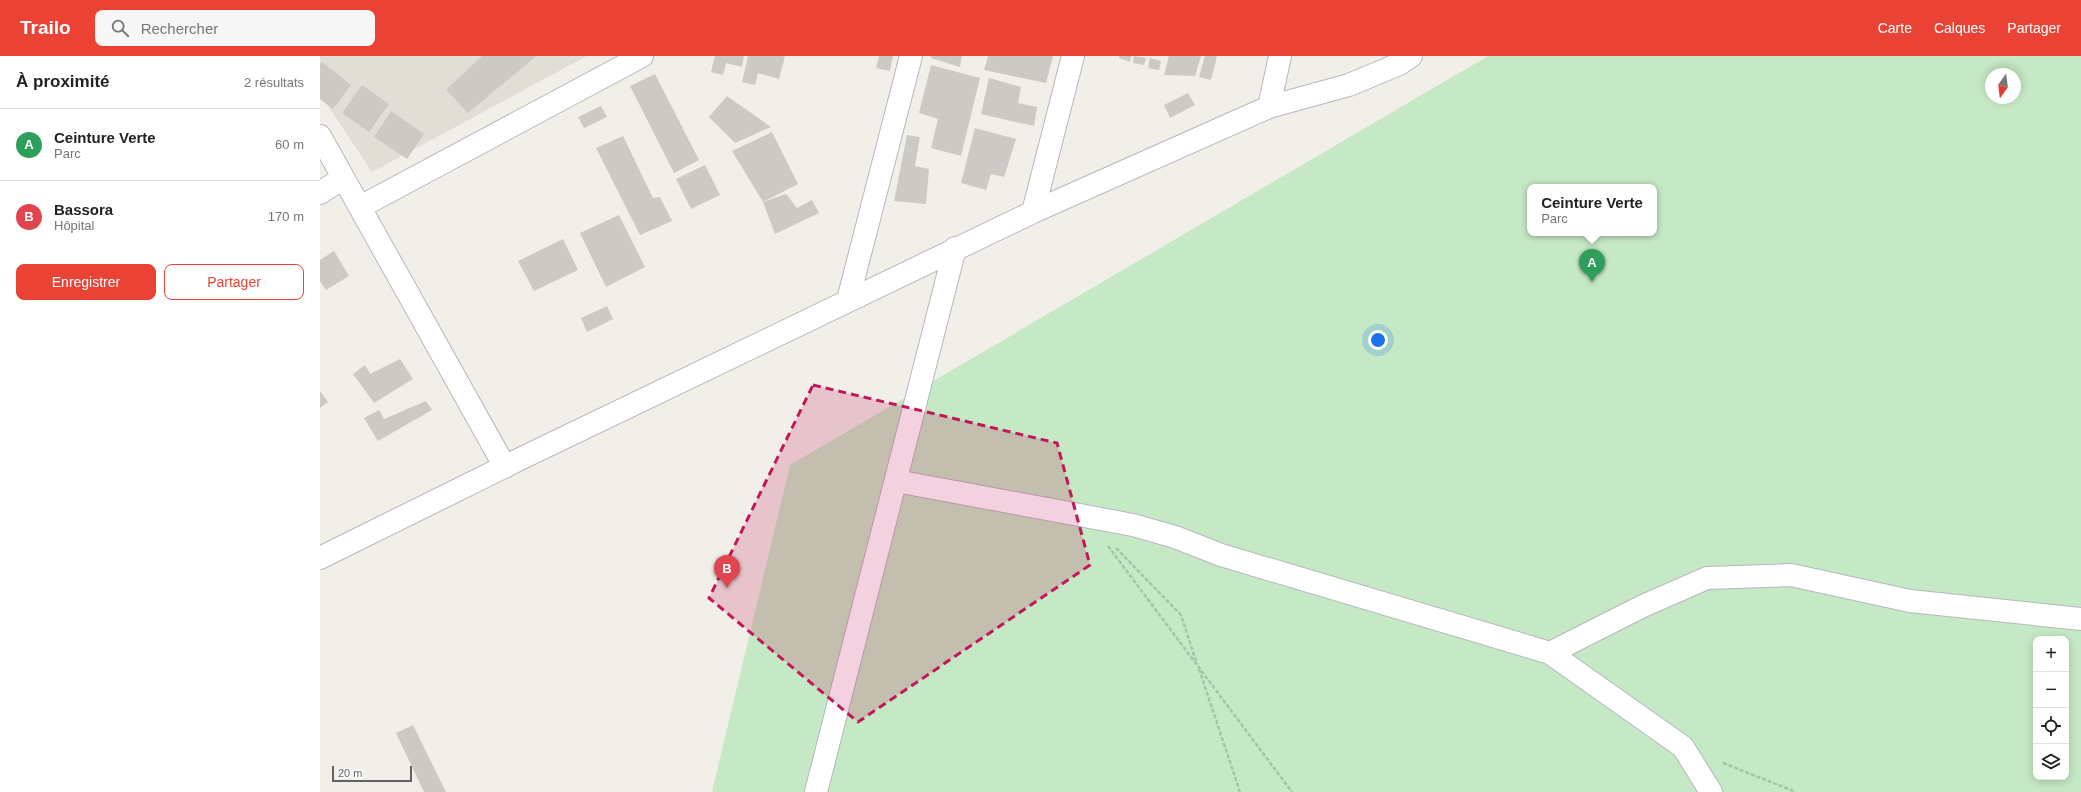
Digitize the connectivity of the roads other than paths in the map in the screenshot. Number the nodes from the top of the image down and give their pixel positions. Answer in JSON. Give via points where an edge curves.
{"nodes":[{"id":1,"x":642,"y":56,"type":"edge"},
{"id":2,"x":911,"y":56,"type":"edge"},
{"id":3,"x":1073,"y":56,"type":"edge"},
{"id":4,"x":1280,"y":56,"type":"edge"},
{"id":5,"x":1411,"y":56,"type":"edge"},
{"id":6,"x":1268,"y":108,"type":"junction"},
{"id":7,"x":320,"y":136,"type":"edge"},
{"id":8,"x":343,"y":178,"type":"junction"},
{"id":9,"x":320,"y":193,"type":"edge"},
{"id":10,"x":360,"y":207,"type":"junction"},
{"id":11,"x":1033,"y":212,"type":"junction"},
{"id":12,"x":955,"y":248,"type":"junction"},
{"id":13,"x":848,"y":300,"type":"junction"},
{"id":14,"x":505,"y":467,"type":"junction"},
{"id":15,"x":896,"y":481,"type":"junction"},
{"id":16,"x":320,"y":558,"type":"edge"},
{"id":17,"x":2081,"y":619,"type":"edge"},
{"id":18,"x":1550,"y":654,"type":"junction"},
{"id":19,"x":816,"y":792,"type":"edge"},
{"id":20,"x":1711,"y":792,"type":"edge"}],
"edges":[{"from":1,"to":10,"type":"street"},
{"from":2,"to":13,"type":"street"},
{"from":3,"to":11,"type":"street"},
{"from":4,"to":6,"type":"street"},
{"from":5,"to":6,"type":"street","via":[[1399,64],[1349,85]]},
{"from":6,"to":11,"type":"street"},
{"from":7,"to":8,"type":"street"},
{"from":8,"to":9,"type":"street"},
{"from":8,"to":10,"type":"street"},
{"from":10,"to":14,"type":"street"},
{"from":11,"to":12,"type":"street"},
{"from":12,"to":13,"type":"street"},
{"from":12,"to":15,"type":"street"},
{"from":13,"to":14,"type":"street"},
{"from":14,"to":16,"type":"street"},
{"from":15,"to":18,"type":"street","via":[[1133,525],[1175,537],[1220,555]]},
{"from":15,"to":19,"type":"street"},
{"from":17,"to":18,"type":"street","via":[[1910,600],[1791,575],[1707,578],[1643,606]]},
{"from":18,"to":20,"type":"street","via":[[1683,747]]}]}
